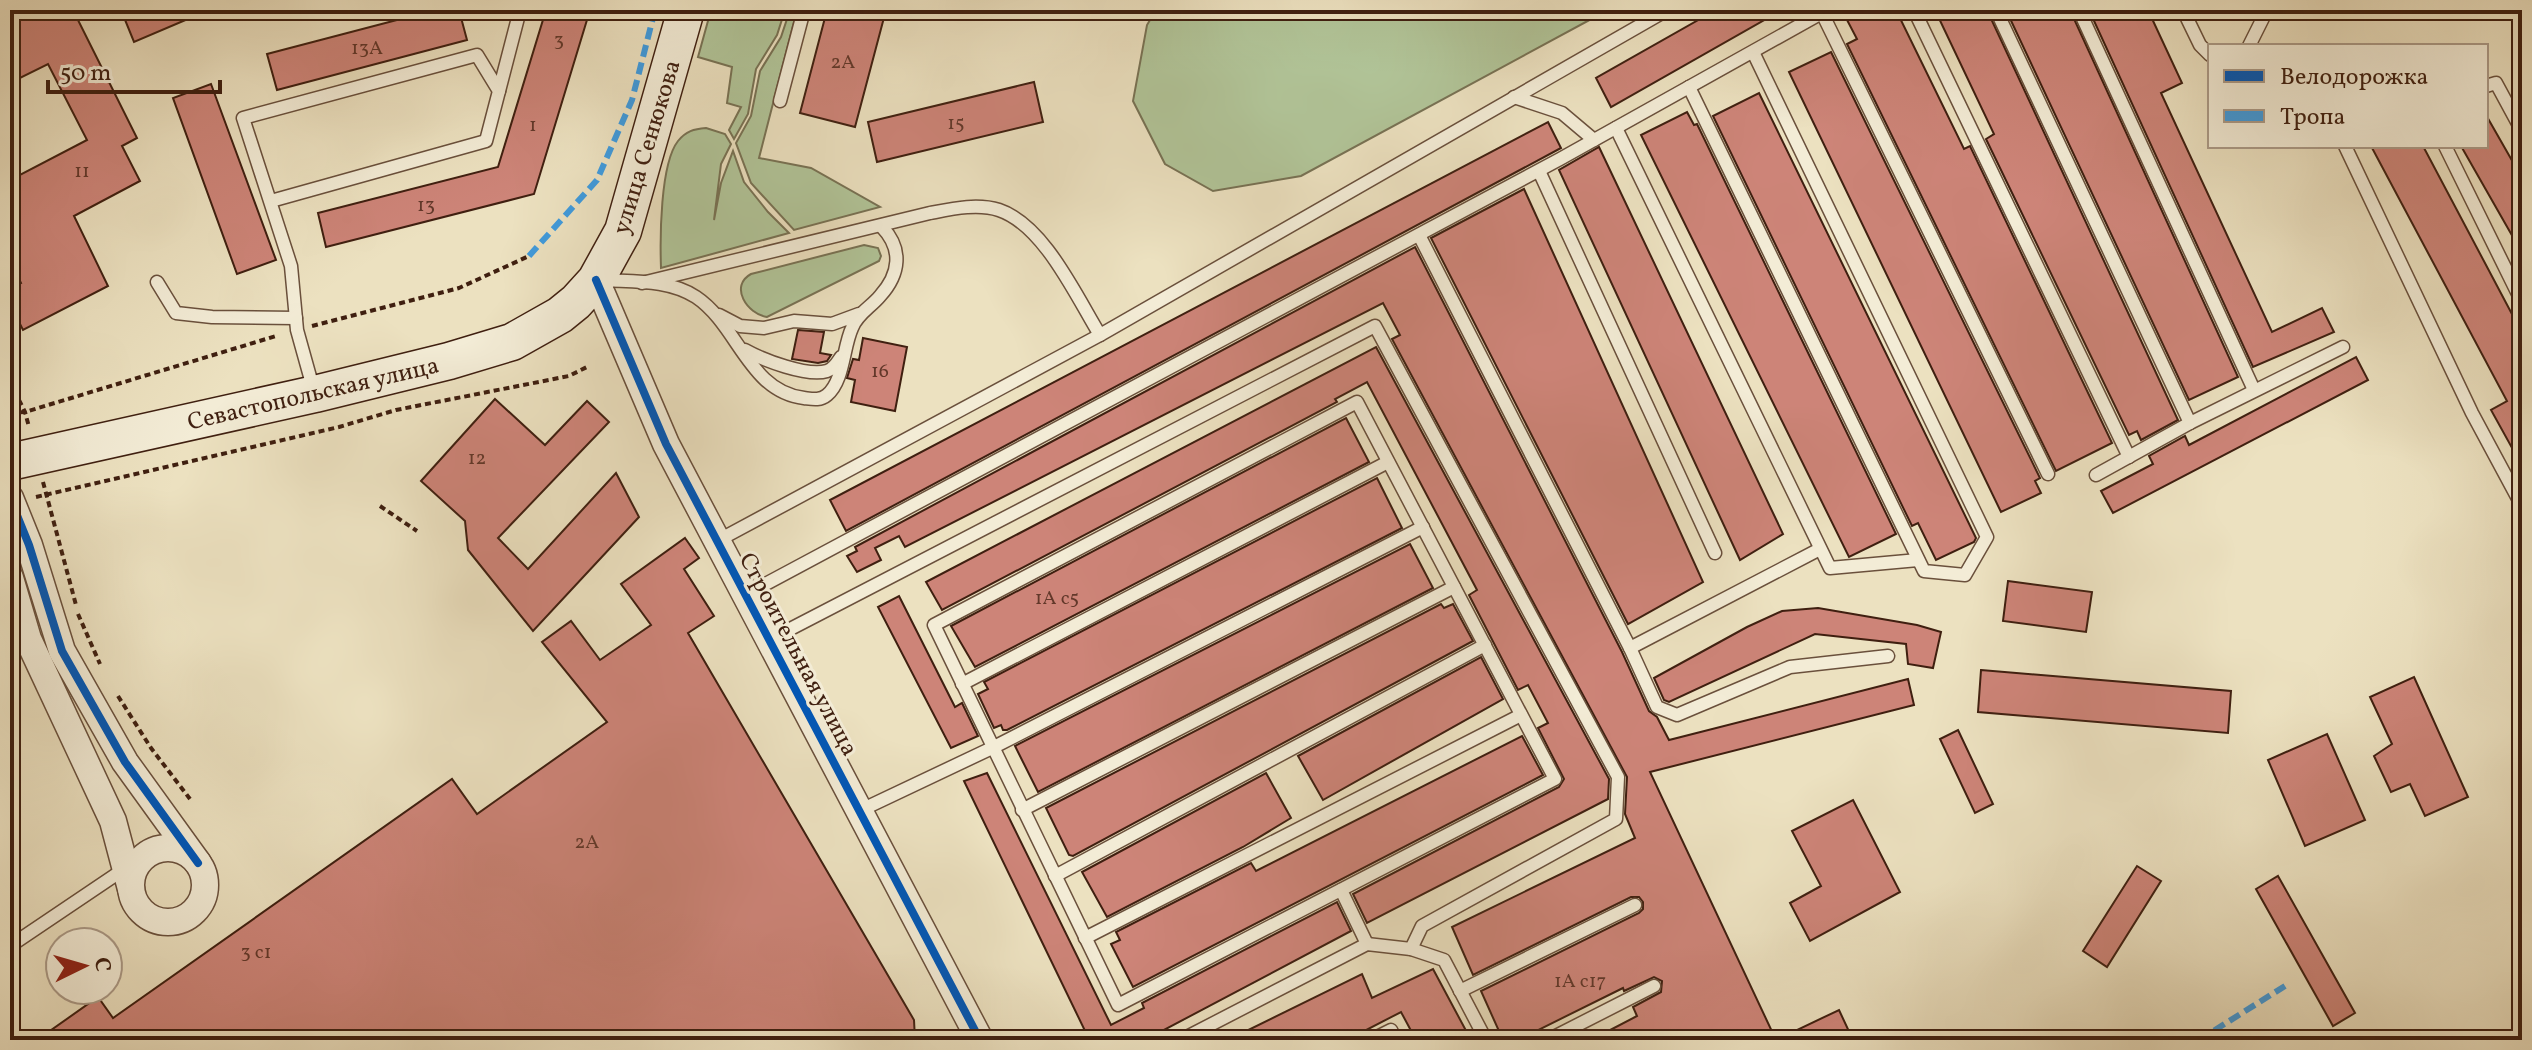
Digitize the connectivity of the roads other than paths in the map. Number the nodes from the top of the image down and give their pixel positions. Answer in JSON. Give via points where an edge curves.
{"nodes":[{"id":1,"x":520,"y":10,"type":"edge"},
{"id":2,"x":686,"y":10,"type":"edge"},
{"id":3,"x":804,"y":10,"type":"edge"},
{"id":4,"x":1667,"y":10,"type":"edge"},
{"id":5,"x":1914,"y":10,"type":"edge"},
{"id":6,"x":1996,"y":10,"type":"edge"},
{"id":7,"x":2079,"y":10,"type":"edge"},
{"id":8,"x":2183,"y":10,"type":"edge"},
{"id":9,"x":2267,"y":10,"type":"edge"},
{"id":10,"x":1825,"y":12,"type":"edge"},
{"id":11,"x":2250,"y":44,"type":"edge"},
{"id":12,"x":1753,"y":52,"type":"junction"},
{"id":13,"x":2208,"y":53,"type":"edge"},
{"id":14,"x":2488,"y":85,"type":"edge"},
{"id":15,"x":1689,"y":87,"type":"junction"},
{"id":16,"x":499,"y":91,"type":"junction"},
{"id":17,"x":1514,"y":97,"type":"junction"},
{"id":18,"x":780,"y":101,"type":"dead end"},
{"id":19,"x":1616,"y":128,"type":"junction"},
{"id":20,"x":2522,"y":131,"type":"edge"},
{"id":21,"x":1594,"y":140,"type":"junction"},
{"id":22,"x":2346,"y":148,"type":"edge"},
{"id":23,"x":2446,"y":148,"type":"edge"},
{"id":24,"x":1539,"y":171,"type":"junction"},
{"id":25,"x":271,"y":201,"type":"junction"},
{"id":26,"x":882,"y":227,"type":"junction"},
{"id":27,"x":1419,"y":235,"type":"junction"},
{"id":28,"x":596,"y":280,"type":"junction"},
{"id":29,"x":157,"y":282,"type":"dead end"},
{"id":30,"x":642,"y":283,"type":"junction"},
{"id":31,"x":2522,"y":302,"type":"edge"},
{"id":32,"x":713,"y":311,"type":"junction"},
{"id":33,"x":863,"y":313,"type":"junction"},
{"id":34,"x":297,"y":324,"type":"junction"},
{"id":35,"x":1100,"y":335,"type":"junction"},
{"id":36,"x":739,"y":346,"type":"junction"},
{"id":37,"x":846,"y":347,"type":"junction"},
{"id":38,"x":2343,"y":347,"type":"dead end"},
{"id":39,"x":2254,"y":390,"type":"junction"},
{"id":40,"x":315,"y":394,"type":"junction"},
{"id":41,"x":2190,"y":423,"type":"junction"},
{"id":42,"x":2129,"y":457,"type":"junction"},
{"id":43,"x":10,"y":462,"type":"edge"},
{"id":44,"x":1388,"y":462,"type":"junction"},
{"id":45,"x":2048,"y":474,"type":"dead end"},
{"id":46,"x":2096,"y":475,"type":"dead end"},
{"id":47,"x":17,"y":498,"type":"edge"},
{"id":48,"x":2522,"y":506,"type":"edge"},
{"id":49,"x":1423,"y":527,"type":"junction"},
{"id":50,"x":717,"y":541,"type":"junction"},
{"id":51,"x":1820,"y":549,"type":"junction"},
{"id":52,"x":1715,"y":553,"type":"dead end"},
{"id":53,"x":1918,"y":560,"type":"junction"},
{"id":54,"x":10,"y":578,"type":"edge"},
{"id":55,"x":1454,"y":587,"type":"junction"},
{"id":56,"x":745,"y":595,"type":"junction"},
{"id":57,"x":769,"y":640,"type":"junction"},
{"id":58,"x":1485,"y":645,"type":"junction"},
{"id":59,"x":1630,"y":648,"type":"junction"},
{"id":60,"x":1888,"y":656,"type":"dead end"},
{"id":61,"x":962,"y":684,"type":"junction"},
{"id":62,"x":1521,"y":715,"type":"junction"},
{"id":63,"x":992,"y":748,"type":"junction"},
{"id":64,"x":1022,"y":810,"type":"junction"},
{"id":65,"x":859,"y":811,"type":"junction"},
{"id":66,"x":198,"y":863,"type":"junction"},
{"id":67,"x":134,"y":870,"type":"junction"},
{"id":68,"x":1055,"y":876,"type":"junction"},
{"id":69,"x":1341,"y":890,"type":"junction"},
{"id":70,"x":1635,"y":905,"type":"dead end"},
{"id":71,"x":1085,"y":938,"type":"junction"},
{"id":72,"x":1367,"y":944,"type":"junction"},
{"id":73,"x":10,"y":946,"type":"edge"},
{"id":74,"x":1411,"y":949,"type":"junction"},
{"id":75,"x":1654,"y":986,"type":"dead end"},
{"id":76,"x":1460,"y":991,"type":"junction"},
{"id":77,"x":980,"y":1040,"type":"edge"},
{"id":78,"x":1181,"y":1040,"type":"edge"},
{"id":79,"x":1371,"y":1040,"type":"edge"},
{"id":80,"x":1396,"y":1040,"type":"edge"},
{"id":81,"x":1486,"y":1040,"type":"edge"},
{"id":82,"x":1548,"y":1040,"type":"edge"}],
"edges":[{"from":1,"to":16,"type":"lane"},
{"from":2,"to":28,"type":"main road","name":"улица Сенюкова","via":[[630,214]]},
{"from":3,"to":18,"type":"lane"},
{"from":4,"to":17,"type":"lane"},
{"from":5,"to":42,"type":"lane"},
{"from":6,"to":41,"type":"lane"},
{"from":7,"to":39,"type":"lane"},
{"from":8,"to":13,"type":"lane"},
{"from":9,"to":11,"type":"lane"},
{"from":10,"to":12,"type":"lane"},
{"from":10,"to":45,"type":"lane"},
{"from":12,"to":15,"type":"lane"},
{"from":12,"to":53,"type":"lane","via":[[1987,537],[1965,575],[1924,571]]},
{"from":14,"to":20,"type":"lane","via":[[2496,83]]},
{"from":15,"to":19,"type":"lane"},
{"from":15,"to":53,"type":"lane"},
{"from":16,"to":25,"type":"lane","via":[[486,141]]},
{"from":16,"to":25,"type":"lane","via":[[477,55],[243,118]]},
{"from":17,"to":21,"type":"lane","via":[[1562,113]]},
{"from":17,"to":35,"type":"lane"},
{"from":19,"to":21,"type":"lane"},
{"from":19,"to":51,"type":"lane"},
{"from":21,"to":24,"type":"lane"},
{"from":22,"to":48,"type":"lane"},
{"from":23,"to":31,"type":"lane"},
{"from":24,"to":27,"type":"lane"},
{"from":24,"to":52,"type":"lane"},
{"from":25,"to":34,"type":"lane","via":[[291,266]]},
{"from":26,"to":30,"type":"lane"},
{"from":26,"to":33,"type":"lane","via":[[897,254],[896,273]]},
{"from":26,"to":35,"type":"lane","via":[[930,213],[979,207],[1016,218],[1032,230]]},
{"from":27,"to":56,"type":"lane"},
{"from":27,"to":59,"type":"lane"},
{"from":28,"to":30,"type":"lane"},
{"from":28,"to":40,"type":"main road","name":"Севастопольская улица","via":[[560,315],[512,342]]},
{"from":28,"to":50,"type":"street","name":"Строительная улица","via":[[666,444]]},
{"from":29,"to":34,"type":"lane","via":[[176,313]]},
{"from":30,"to":32,"type":"lane","via":[[676,287]]},
{"from":32,"to":33,"type":"lane","via":[[753,328],[794,321],[832,324]]},
{"from":32,"to":36,"type":"lane"},
{"from":33,"to":37,"type":"lane"},
{"from":34,"to":40,"type":"lane"},
{"from":35,"to":50,"type":"lane"},
{"from":36,"to":37,"type":"lane","via":[[771,362],[821,371],[836,366]]},
{"from":36,"to":37,"type":"lane","via":[[780,392],[818,400],[835,386]]},
{"from":38,"to":39,"type":"lane"},
{"from":39,"to":41,"type":"lane"},
{"from":40,"to":43,"type":"main road","name":"Севастопольская улица"},
{"from":41,"to":42,"type":"lane"},
{"from":42,"to":46,"type":"lane"},
{"from":44,"to":49,"type":"lane"},
{"from":44,"to":61,"type":"lane"},
{"from":44,"to":61,"type":"lane","via":[[1357,402],[934,625]]},
{"from":47,"to":66,"type":"street","via":[[62,651],[125,762]]},
{"from":49,"to":55,"type":"lane"},
{"from":49,"to":63,"type":"lane"},
{"from":50,"to":56,"type":"street","name":"Строительная улица"},
{"from":51,"to":53,"type":"lane","via":[[1830,568]]},
{"from":51,"to":59,"type":"lane"},
{"from":54,"to":67,"type":"street","via":[[28,639]]},
{"from":55,"to":58,"type":"lane"},
{"from":55,"to":64,"type":"lane"},
{"from":56,"to":57,"type":"street","name":"Строительная улица"},
{"from":57,"to":65,"type":"street","name":"Строительная улица"},
{"from":57,"to":74,"type":"lane","via":[[1375,326],[1618,777],[1616,819],[1422,926]]},
{"from":58,"to":62,"type":"lane"},
{"from":58,"to":68,"type":"lane"},
{"from":59,"to":60,"type":"lane","via":[[1657,707],[1677,715],[1790,667]]},
{"from":61,"to":63,"type":"lane"},
{"from":62,"to":69,"type":"lane","via":[[1555,779]]},
{"from":62,"to":71,"type":"lane"},
{"from":63,"to":64,"type":"lane"},
{"from":63,"to":65,"type":"lane"},
{"from":64,"to":68,"type":"lane"},
{"from":65,"to":77,"type":"street","name":"Строительная улица"},
{"from":66,"to":67,"type":"street","via":[[190,854],[167,847],[156,849]]},
{"from":66,"to":67,"type":"street","via":[[206,885],[203,897],[198,908],[177,921],[152,919],[142,911]]},
{"from":67,"to":73,"type":"lane"},
{"from":68,"to":71,"type":"lane"},
{"from":69,"to":71,"type":"lane","via":[[1118,1005]]},
{"from":69,"to":72,"type":"lane"},
{"from":70,"to":76,"type":"lane"},
{"from":72,"to":74,"type":"lane"},
{"from":72,"to":78,"type":"lane"},
{"from":74,"to":76,"type":"lane","via":[[1444,960]]},
{"from":75,"to":82,"type":"lane"},
{"from":76,"to":81,"type":"lane"},
{"from":79,"to":80,"type":"lane","via":[[1391,1030]]}]}
